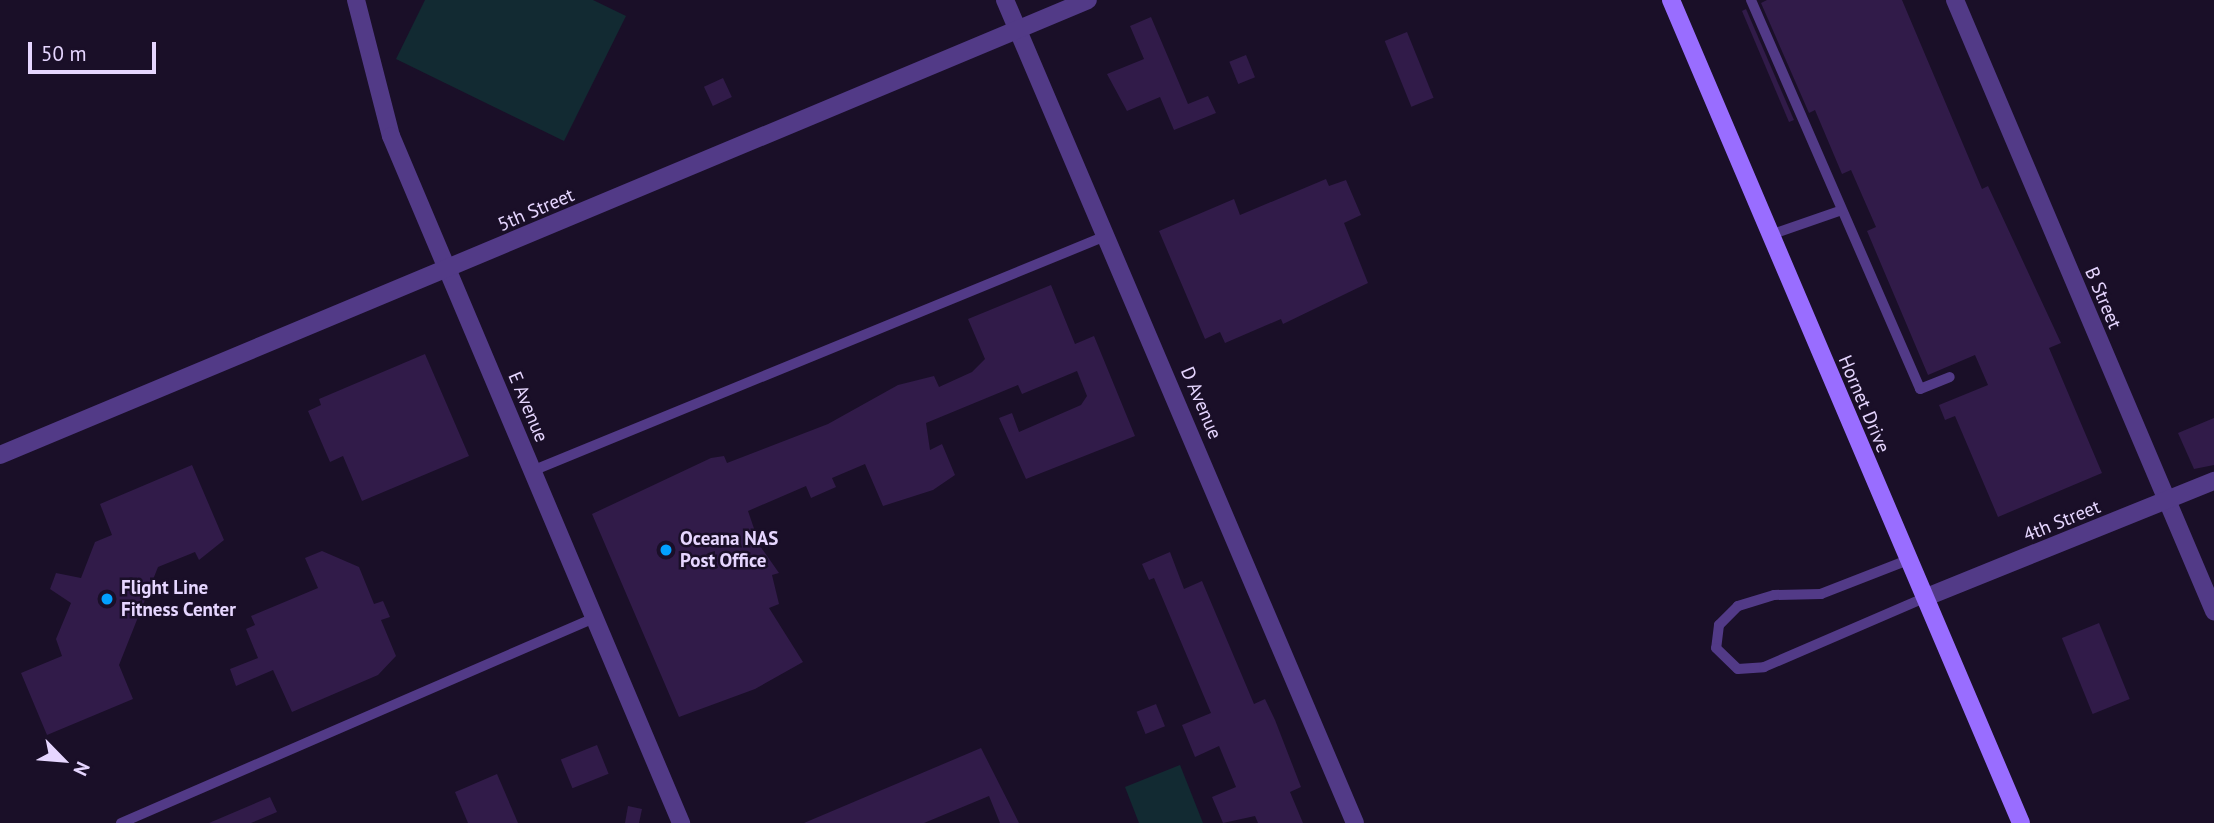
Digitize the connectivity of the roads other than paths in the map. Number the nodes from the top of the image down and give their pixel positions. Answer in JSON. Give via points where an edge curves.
{"nodes":[{"id":1,"x":356,"y":0,"type":"edge"},
{"id":2,"x":1005,"y":0,"type":"edge"},
{"id":3,"x":1088,"y":0,"type":"edge"},
{"id":4,"x":1671,"y":0,"type":"edge"},
{"id":5,"x":1751,"y":0,"type":"edge"},
{"id":6,"x":1955,"y":0,"type":"edge"},
{"id":7,"x":1016,"y":29,"type":"junction"},
{"id":8,"x":1842,"y":210,"type":"junction"},
{"id":9,"x":1108,"y":234,"type":"junction"},
{"id":10,"x":1770,"y":235,"type":"junction"},
{"id":11,"x":447,"y":271,"type":"junction"},
{"id":12,"x":1950,"y":377,"type":"dead end"},
{"id":13,"x":0,"y":455,"type":"edge"},
{"id":14,"x":532,"y":471,"type":"junction"},
{"id":15,"x":2214,"y":481,"type":"edge"},
{"id":16,"x":2167,"y":502,"type":"junction"},
{"id":17,"x":1908,"y":560,"type":"junction"},
{"id":18,"x":1924,"y":598,"type":"junction"},
{"id":19,"x":2214,"y":611,"type":"edge"},
{"id":20,"x":594,"y":618,"type":"junction"},
{"id":21,"x":121,"y":823,"type":"edge"},
{"id":22,"x":681,"y":823,"type":"edge"},
{"id":23,"x":1355,"y":823,"type":"edge"},
{"id":24,"x":2021,"y":823,"type":"edge"}],
"edges":[{"from":1,"to":11,"type":"street","name":"E Avenue","via":[[391,136]]},
{"from":2,"to":7,"type":"street","name":"D Avenue"},
{"from":3,"to":7,"type":"street","name":"5th Street"},
{"from":4,"to":10,"type":"main road","name":"Hornet Drive"},
{"from":5,"to":8,"type":"lane"},
{"from":6,"to":16,"type":"street","name":"B Street"},
{"from":7,"to":9,"type":"street","name":"D Avenue"},
{"from":7,"to":11,"type":"street","name":"5th Street"},
{"from":8,"to":10,"type":"lane"},
{"from":8,"to":12,"type":"lane","via":[[1920,389]]},
{"from":9,"to":14,"type":"lane"},
{"from":9,"to":23,"type":"street","name":"D Avenue"},
{"from":10,"to":17,"type":"main road","name":"Hornet Drive"},
{"from":11,"to":13,"type":"street","name":"5th Street"},
{"from":11,"to":14,"type":"street","name":"E Avenue"},
{"from":14,"to":20,"type":"street","name":"E Avenue"},
{"from":15,"to":16,"type":"street","name":"4th Street"},
{"from":16,"to":18,"type":"street","name":"4th Street"},
{"from":16,"to":19,"type":"street","name":"B Street"},
{"from":17,"to":18,"type":"main road","name":"Hornet Drive"},
{"from":17,"to":18,"type":"lane","via":[[1821,594],[1774,595],[1738,606],[1719,625],[1716,649],[1738,669],[1764,667]]},
{"from":18,"to":24,"type":"main road","name":"Hornet Drive"},
{"from":20,"to":21,"type":"lane"},
{"from":20,"to":22,"type":"street","name":"E Avenue"}]}
